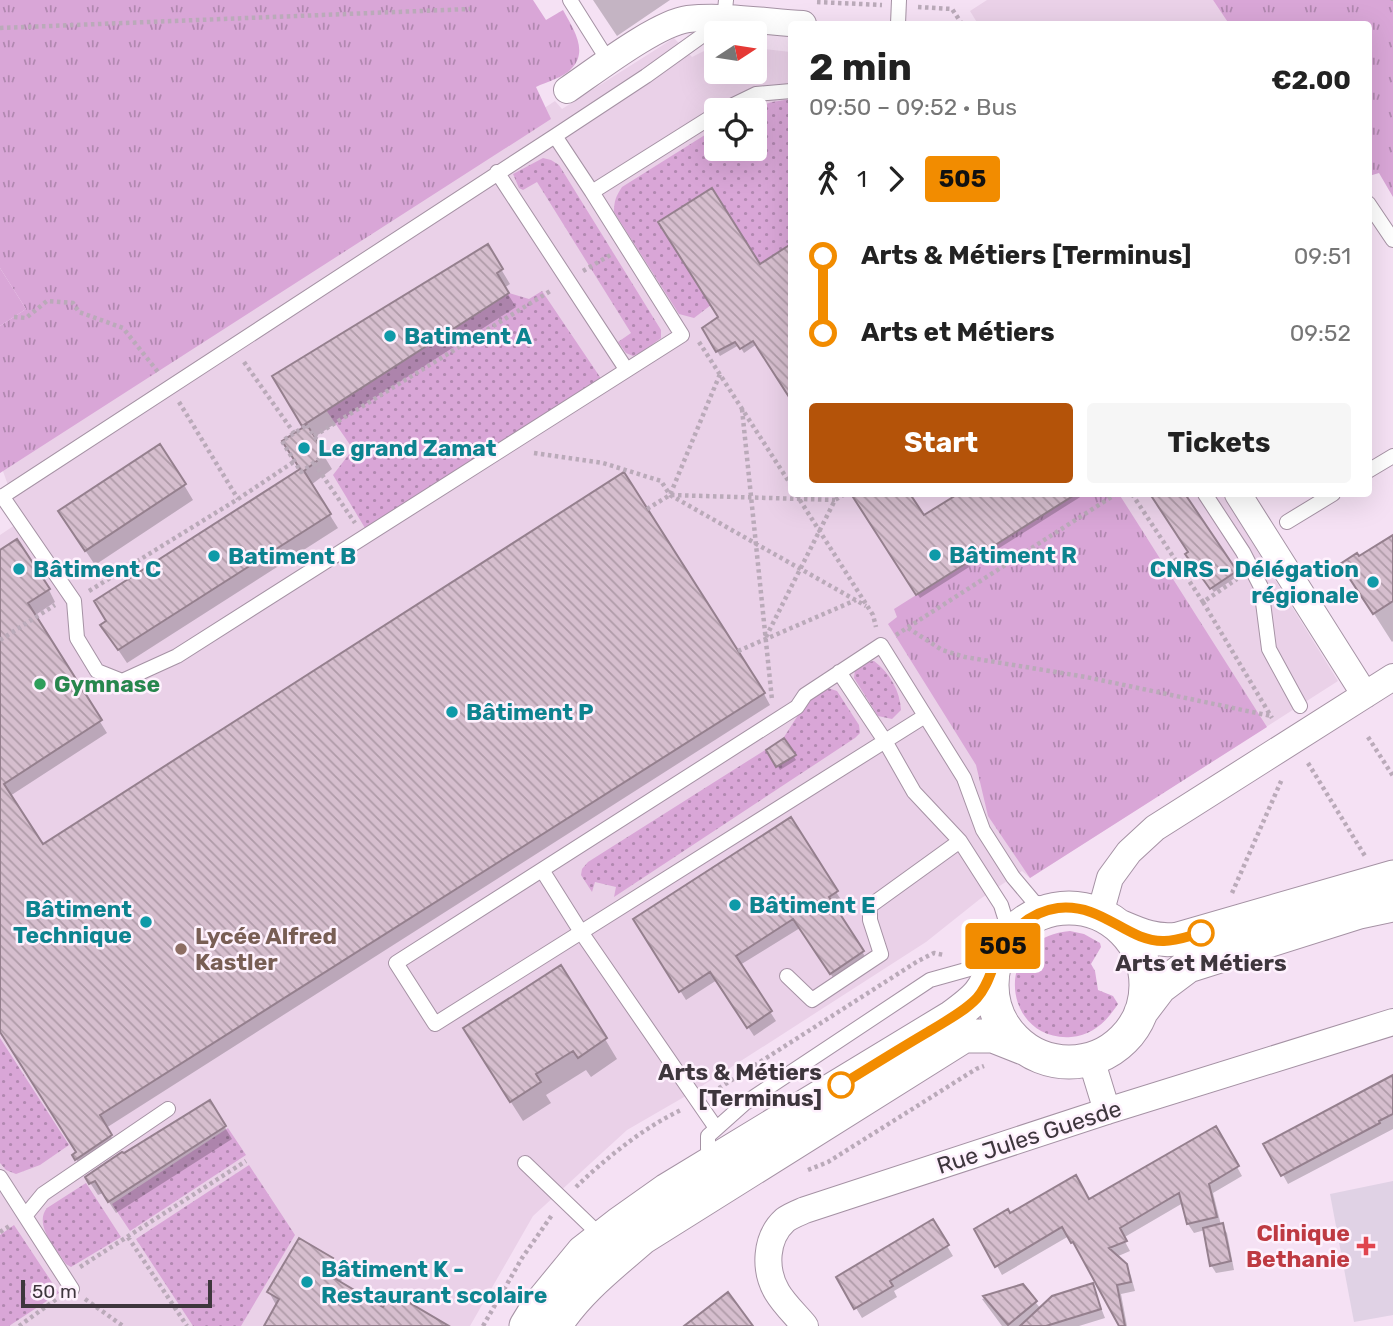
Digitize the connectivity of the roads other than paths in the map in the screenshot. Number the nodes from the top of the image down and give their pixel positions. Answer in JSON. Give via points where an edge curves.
{"nodes":[{"id":1,"x":570,"y":0,"type":"edge"},
{"id":2,"x":899,"y":3,"type":"edge"},
{"id":3,"x":725,"y":10,"type":"edge"},
{"id":4,"x":805,"y":13,"type":"edge"},
{"id":5,"x":898,"y":21,"type":"edge"},
{"id":6,"x":609,"y":62,"type":"junction"},
{"id":7,"x":567,"y":90,"type":"dead end"},
{"id":8,"x":788,"y":91,"type":"edge"},
{"id":9,"x":748,"y":98,"type":"edge"},
{"id":10,"x":704,"y":122,"type":"edge"},
{"id":11,"x":555,"y":136,"type":"junction"},
{"id":12,"x":497,"y":172,"type":"junction"},
{"id":13,"x":592,"y":192,"type":"junction"},
{"id":14,"x":1372,"y":208,"type":"edge"},
{"id":15,"x":1393,"y":240,"type":"edge"},
{"id":16,"x":626,"y":369,"type":"junction"},
{"id":17,"x":1393,"y":456,"type":"edge"},
{"id":18,"x":1372,"y":469,"type":"edge"},
{"id":19,"x":1,"y":497,"type":"edge"},
{"id":20,"x":1207,"y":497,"type":"edge"},
{"id":21,"x":1240,"y":497,"type":"edge"},
{"id":22,"x":1328,"y":497,"type":"edge"},
{"id":23,"x":1287,"y":522,"type":"dead end"},
{"id":24,"x":839,"y":672,"type":"junction"},
{"id":25,"x":1393,"y":677,"type":"edge"},
{"id":26,"x":1365,"y":695,"type":"junction"},
{"id":27,"x":1300,"y":706,"type":"dead end"},
{"id":28,"x":925,"y":716,"type":"junction"},
{"id":29,"x":885,"y":741,"type":"junction"},
{"id":30,"x":960,"y":841,"type":"junction"},
{"id":31,"x":542,"y":870,"type":"junction"},
{"id":32,"x":1393,"y":877,"type":"edge"},
{"id":33,"x":1393,"y":905,"type":"edge"},
{"id":34,"x":1058,"y":908,"type":"junction"},
{"id":35,"x":1110,"y":920,"type":"junction"},
{"id":36,"x":581,"y":932,"type":"junction"},
{"id":37,"x":1001,"y":950,"type":"junction"},
{"id":38,"x":787,"y":976,"type":"dead end"},
{"id":39,"x":1141,"y":1012,"type":"junction"},
{"id":40,"x":1393,"y":1022,"type":"edge"},
{"id":41,"x":1026,"y":1049,"type":"junction"},
{"id":42,"x":1091,"y":1059,"type":"junction"},
{"id":43,"x":168,"y":1110,"type":"dead end"},
{"id":44,"x":1107,"y":1111,"type":"junction"},
{"id":45,"x":716,"y":1128,"type":"junction"},
{"id":46,"x":525,"y":1163,"type":"dead end"},
{"id":47,"x":721,"y":1173,"type":"junction"},
{"id":48,"x":0,"y":1177,"type":"edge"},
{"id":49,"x":25,"y":1216,"type":"junction"},
{"id":50,"x":610,"y":1248,"type":"junction"},
{"id":51,"x":68,"y":1283,"type":"road end"},
{"id":52,"x":526,"y":1326,"type":"edge"},
{"id":53,"x":555,"y":1326,"type":"edge"},
{"id":54,"x":805,"y":1326,"type":"edge"}],
"edges":[{"from":1,"to":6,"type":"lane"},
{"from":2,"to":5,"type":"lane"},
{"from":3,"to":4,"type":"street"},
{"from":3,"to":6,"type":"street","via":[[665,26]]},
{"from":3,"to":11,"type":"lane"},
{"from":6,"to":7,"type":"street"},
{"from":8,"to":9,"type":"lane"},
{"from":10,"to":13,"type":"lane"},
{"from":11,"to":12,"type":"lane"},
{"from":11,"to":13,"type":"lane"},
{"from":12,"to":16,"type":"lane"},
{"from":12,"to":19,"type":"lane"},
{"from":13,"to":16,"type":"lane","via":[[682,335]]},
{"from":14,"to":15,"type":"lane"},
{"from":16,"to":19,"type":"lane","via":[[177,656],[122,681],[97,671],[77,638],[74,601]]},
{"from":17,"to":18,"type":"lane"},
{"from":20,"to":27,"type":"lane","via":[[1253,569],[1261,587],[1269,649]]},
{"from":21,"to":26,"type":"street"},
{"from":22,"to":23,"type":"lane"},
{"from":24,"to":28,"type":"lane","via":[[881,645]]},
{"from":24,"to":29,"type":"lane"},
{"from":24,"to":31,"type":"lane","via":[[775,722]]},
{"from":25,"to":26,"type":"street"},
{"from":26,"to":35,"type":"street","via":[[1155,828],[1110,878]]},
{"from":28,"to":29,"type":"lane"},
{"from":28,"to":34,"type":"lane","via":[[964,778],[983,830],[1023,892],[1034,902]]},
{"from":29,"to":30,"type":"lane","via":[[914,792]]},
{"from":29,"to":36,"type":"lane"},
{"from":30,"to":37,"type":"lane","via":[[1001,905],[1006,920]]},
{"from":30,"to":38,"type":"lane","via":[[870,906],[881,954],[812,1000]]},
{"from":31,"to":36,"type":"lane"},
{"from":31,"to":36,"type":"lane","via":[[396,963],[435,1024]]},
{"from":32,"to":35,"type":"street","via":[[1178,939],[1148,938]]},
{"from":33,"to":39,"type":"street","via":[[1188,966],[1160,987]]},
{"from":34,"to":35,"type":"street","via":[[1079,908]]},
{"from":34,"to":37,"type":"street","via":[[1021,924]]},
{"from":35,"to":39,"type":"street","via":[[1134,944],[1144,966]]},
{"from":36,"to":45,"type":"lane"},
{"from":37,"to":41,"type":"street","via":[[992,986],[996,1010],[1008,1032]]},
{"from":37,"to":45,"type":"lane","via":[[930,980],[745,1103]]},
{"from":37,"to":47,"type":"street","via":[[975,1000]]},
{"from":39,"to":42,"type":"street","via":[[1113,1049]]},
{"from":40,"to":44,"type":"street","name":"Rue Jules Guesde"},
{"from":41,"to":42,"type":"street","via":[[1046,1059]]},
{"from":41,"to":47,"type":"street","via":[[993,1036],[964,1036]]},
{"from":42,"to":44,"type":"street"},
{"from":43,"to":49,"type":"lane","via":[[43,1194]]},
{"from":44,"to":54,"type":"street","name":"Rue Jules Guesde","via":[[785,1220],[773,1236],[767,1258],[770,1276],[777,1293]]},
{"from":45,"to":47,"type":"lane","via":[[709,1136],[708,1149]]},
{"from":46,"to":50,"type":"lane"},
{"from":47,"to":50,"type":"street","via":[[642,1238]]},
{"from":48,"to":49,"type":"lane"},
{"from":49,"to":51,"type":"lane"},
{"from":50,"to":52,"type":"street","via":[[583,1252]]},
{"from":50,"to":53,"type":"street","via":[[590,1284]]}]}
